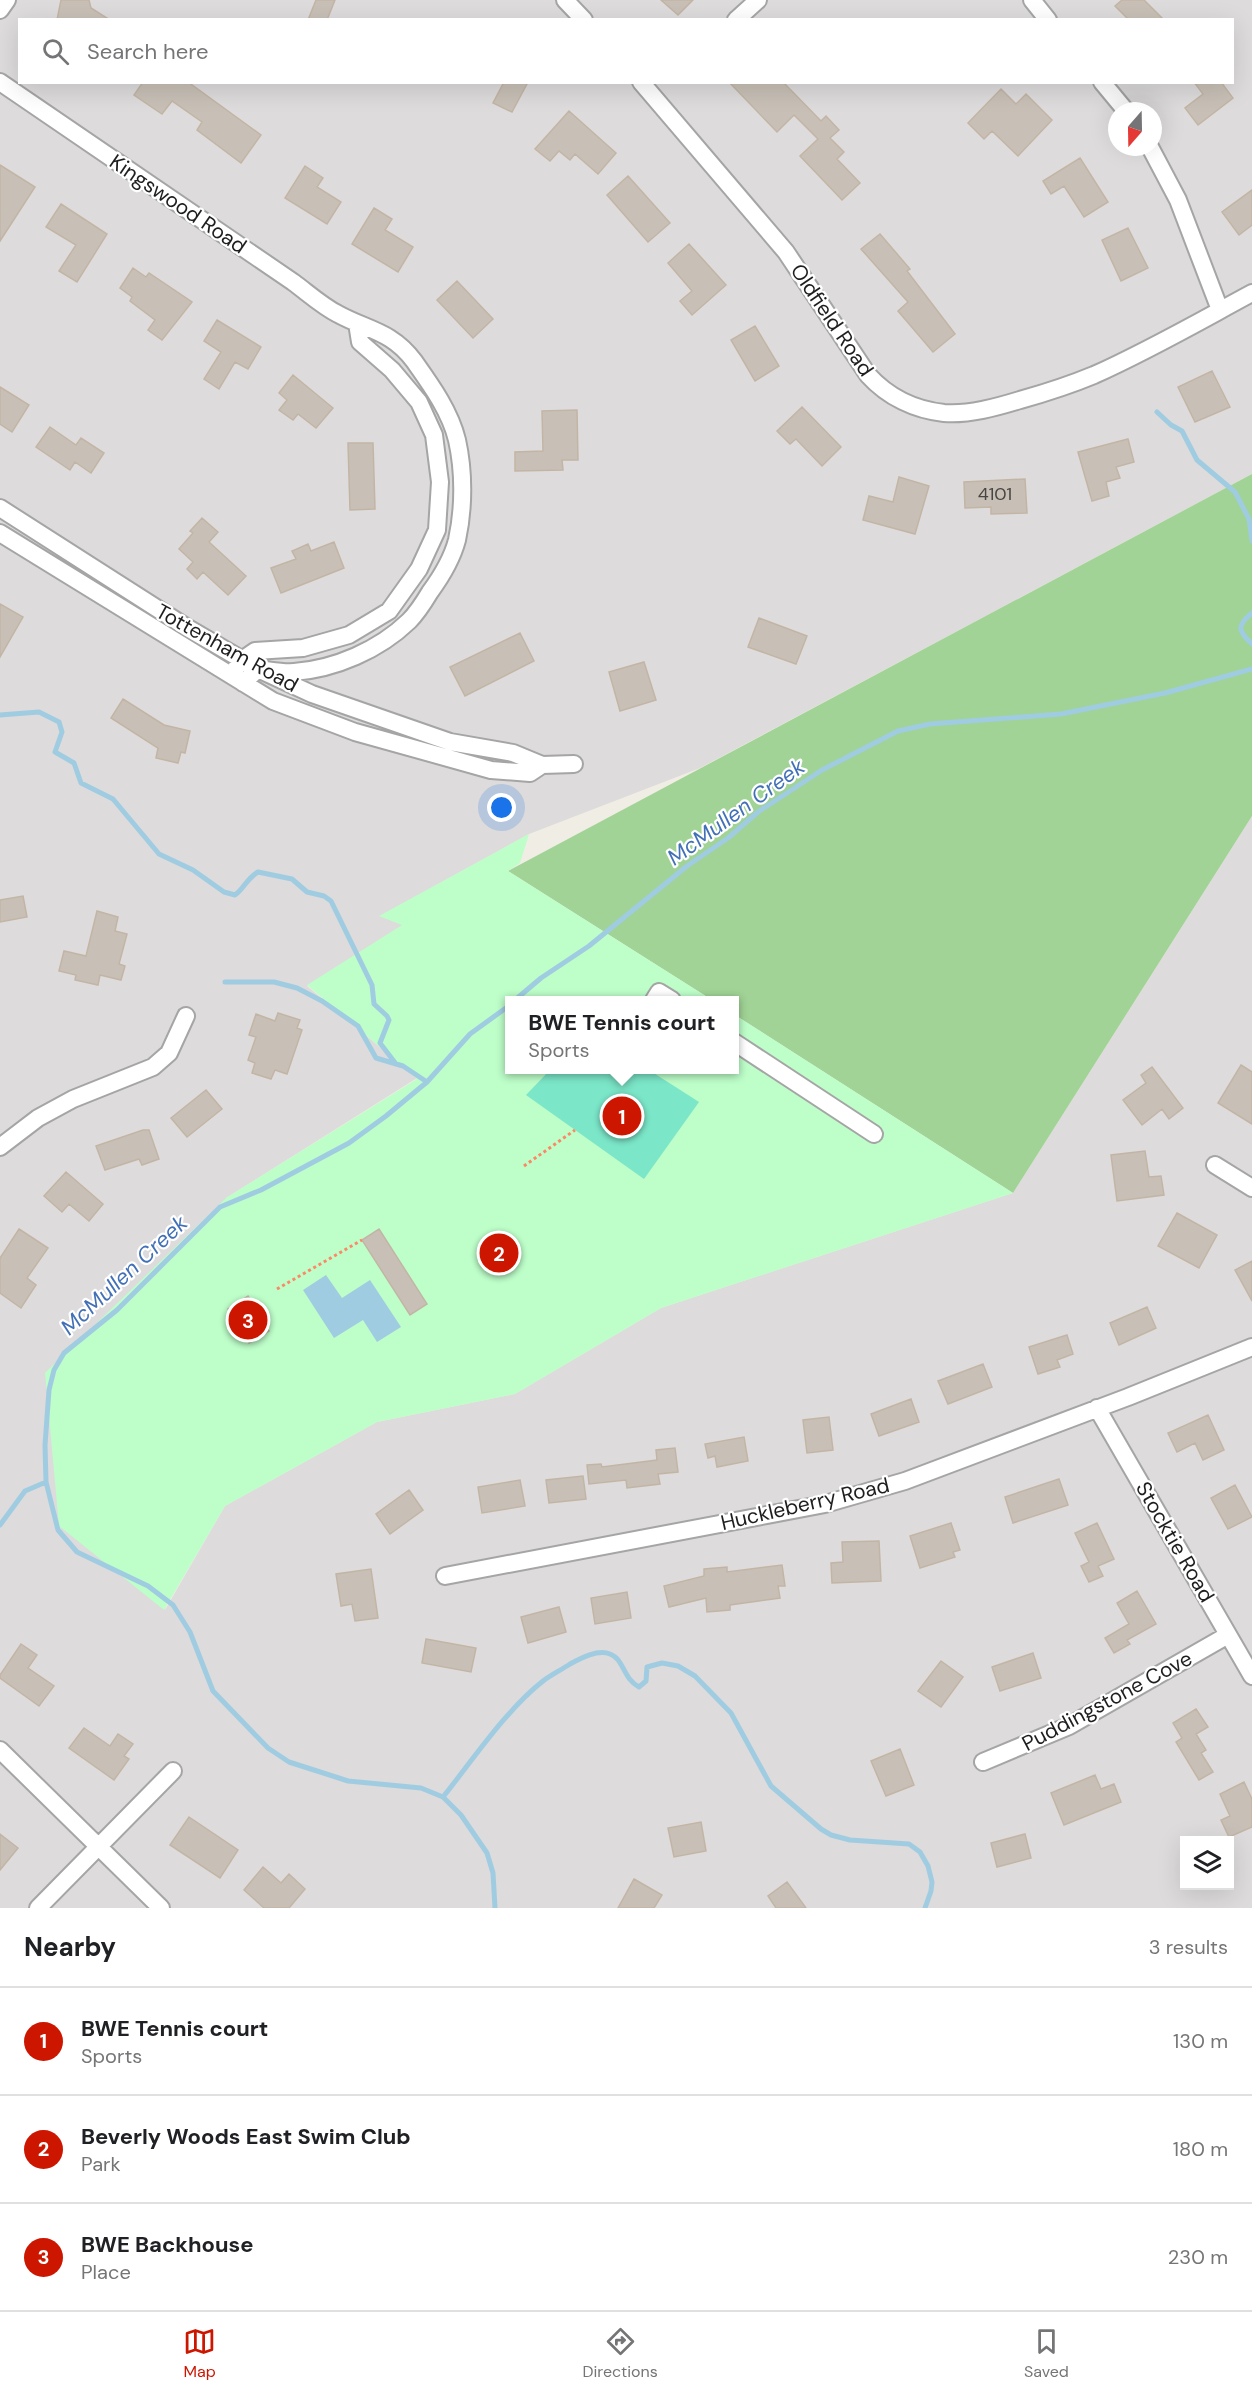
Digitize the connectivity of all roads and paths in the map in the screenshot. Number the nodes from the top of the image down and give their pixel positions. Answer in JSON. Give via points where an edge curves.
{"nodes":[{"id":1,"x":8,"y":0,"type":"edge"},
{"id":2,"x":565,"y":0,"type":"edge"},
{"id":3,"x":758,"y":0,"type":"edge"},
{"id":4,"x":1032,"y":0,"type":"edge"},
{"id":5,"x":0,"y":10,"type":"edge"},
{"id":6,"x":582,"y":18,"type":"edge"},
{"id":7,"x":738,"y":18,"type":"edge"},
{"id":8,"x":1046,"y":18,"type":"edge"},
{"id":9,"x":0,"y":82,"type":"edge"},
{"id":10,"x":1104,"y":84,"type":"edge"},
{"id":11,"x":652,"y":86,"type":"edge"},
{"id":12,"x":1119,"y":102,"type":"edge"},
{"id":13,"x":1155,"y":156,"type":"edge"},
{"id":14,"x":1252,"y":293,"type":"edge"},
{"id":15,"x":1220,"y":310,"type":"junction"},
{"id":16,"x":357,"y":323,"type":"junction"},
{"id":17,"x":0,"y":508,"type":"edge"},
{"id":18,"x":0,"y":533,"type":"edge"},
{"id":19,"x":242,"y":660,"type":"junction"},
{"id":20,"x":258,"y":669,"type":"junction"},
{"id":21,"x":237,"y":679,"type":"junction"},
{"id":22,"x":574,"y":764,"type":"dead end"},
{"id":23,"x":542,"y":765,"type":"junction"},
{"id":24,"x":186,"y":1016,"type":"dead end"},
{"id":25,"x":739,"y":1045,"type":"edge"},
{"id":26,"x":575,"y":1130,"type":"dead end"},
{"id":27,"x":874,"y":1134,"type":"dead end"},
{"id":28,"x":0,"y":1147,"type":"edge"},
{"id":29,"x":1215,"y":1165,"type":"dead end"},
{"id":30,"x":524,"y":1166,"type":"dead end"},
{"id":31,"x":1252,"y":1188,"type":"edge"},
{"id":32,"x":362,"y":1240,"type":"dead end"},
{"id":33,"x":277,"y":1289,"type":"dead end"},
{"id":34,"x":1252,"y":1347,"type":"edge"},
{"id":35,"x":1097,"y":1408,"type":"junction"},
{"id":36,"x":445,"y":1576,"type":"dead end"},
{"id":37,"x":1228,"y":1635,"type":"junction"},
{"id":38,"x":1252,"y":1676,"type":"edge"},
{"id":39,"x":0,"y":1750,"type":"edge"},
{"id":40,"x":983,"y":1762,"type":"dead end"},
{"id":41,"x":173,"y":1771,"type":"dead end"},
{"id":42,"x":99,"y":1847,"type":"junction"},
{"id":43,"x":38,"y":1908,"type":"edge"},
{"id":44,"x":161,"y":1908,"type":"edge"}],
"edges":[{"from":1,"to":5,"type":"street"},
{"from":2,"to":6,"type":"street"},
{"from":3,"to":7,"type":"street"},
{"from":4,"to":8,"type":"street"},
{"from":9,"to":16,"type":"street","name":"Kingswood Road","via":[[336,314]]},
{"from":10,"to":12,"type":"street"},
{"from":11,"to":15,"type":"street","name":"Oldfield Road","via":[[786,252],[868,375],[885,392],[906,403],[946,413],[1004,405],[1092,376]]},
{"from":13,"to":15,"type":"street","via":[[1178,200]]},
{"from":14,"to":15,"type":"street","name":"Oldfield Road"},
{"from":16,"to":19,"type":"street","via":[[360,342],[392,370],[419,402],[434,435],[440,482],[437,530],[419,569],[389,611],[349,634],[303,648],[255,651]]},
{"from":16,"to":20,"type":"street","name":"Kingswood Road","via":[[398,342],[436,393],[449,419],[461,465],[456,541],[443,574],[409,621],[366,652],[294,672]]},
{"from":17,"to":19,"type":"street","name":"Tottenham Road"},
{"from":18,"to":21,"type":"street","name":"Tottenham Road"},
{"from":19,"to":20,"type":"street","name":"Tottenham Road"},
{"from":19,"to":21,"type":"street"},
{"from":20,"to":21,"type":"street"},
{"from":20,"to":23,"type":"street","name":"Tottenham Road","via":[[381,719],[450,742],[513,753]]},
{"from":21,"to":23,"type":"street","name":"Tottenham Road","via":[[273,701],[356,732],[491,770],[530,773]]},
{"from":22,"to":23,"type":"street","name":"Tottenham Road"},
{"from":24,"to":28,"type":"street","via":[[169,1053],[153,1067],[73,1099],[38,1118]]},
{"from":25,"to":27,"type":"street"},
{"from":26,"to":30,"type":"path"},
{"from":29,"to":31,"type":"street"},
{"from":32,"to":33,"type":"path"},
{"from":34,"to":35,"type":"street","name":"Huckleberry Road"},
{"from":35,"to":36,"type":"street","name":"Huckleberry Road","via":[[875,1491],[825,1504]]},
{"from":35,"to":37,"type":"street","name":"Stocktie Road"},
{"from":37,"to":38,"type":"street","name":"Stocktie Road"},
{"from":37,"to":40,"type":"street","name":"Puddingstone Cove","via":[[1069,1726]]},
{"from":39,"to":42,"type":"street"},
{"from":41,"to":42,"type":"street"},
{"from":42,"to":43,"type":"street"},
{"from":42,"to":44,"type":"street"}]}
